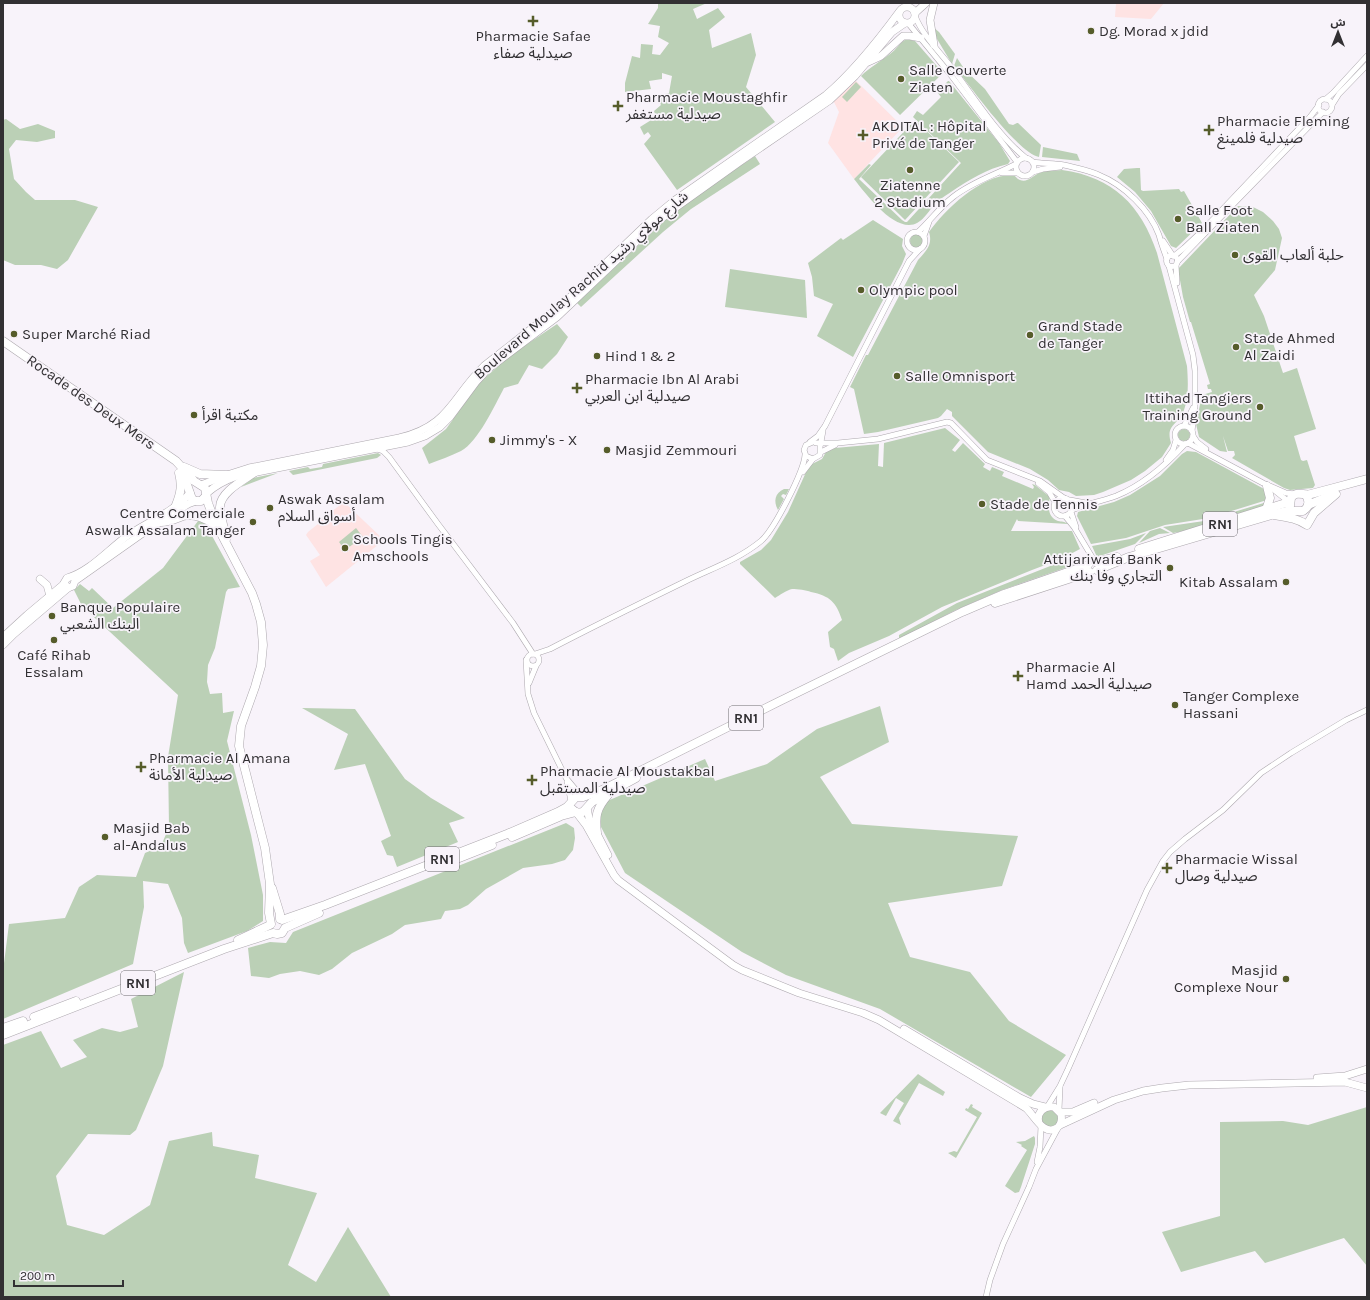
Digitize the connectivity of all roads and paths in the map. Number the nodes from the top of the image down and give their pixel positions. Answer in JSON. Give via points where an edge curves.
{"nodes":[{"id":1,"x":926,"y":3,"type":"edge"},
{"id":2,"x":934,"y":3,"type":"edge"},
{"id":3,"x":910,"y":5,"type":"edge"},
{"id":4,"x":899,"y":12,"type":"junction"},
{"id":5,"x":915,"y":14,"type":"junction"},
{"id":6,"x":907,"y":23,"type":"junction"},
{"id":7,"x":921,"y":38,"type":"junction"},
{"id":8,"x":934,"y":45,"type":"junction"},
{"id":9,"x":1367,"y":56,"type":"edge"},
{"id":10,"x":866,"y":63,"type":"junction"},
{"id":11,"x":1367,"y":65,"type":"edge"},
{"id":12,"x":1326,"y":99,"type":"junction"},
{"id":13,"x":1319,"y":105,"type":"junction"},
{"id":14,"x":1332,"y":105,"type":"junction"},
{"id":15,"x":1324,"y":112,"type":"junction"},
{"id":16,"x":1026,"y":158,"type":"junction"},
{"id":17,"x":1033,"y":162,"type":"junction"},
{"id":18,"x":1017,"y":163,"type":"junction"},
{"id":19,"x":1066,"y":166,"type":"junction"},
{"id":20,"x":1033,"y":172,"type":"junction"},
{"id":21,"x":1018,"y":173,"type":"junction"},
{"id":22,"x":995,"y":174,"type":"junction"},
{"id":23,"x":930,"y":220,"type":"junction"},
{"id":24,"x":918,"y":232,"type":"junction"},
{"id":25,"x":1159,"y":235,"type":"junction"},
{"id":26,"x":924,"y":236,"type":"junction"},
{"id":27,"x":909,"y":246,"type":"junction"},
{"id":28,"x":920,"y":250,"type":"junction"},
{"id":29,"x":1173,"y":256,"type":"junction"},
{"id":30,"x":1167,"y":259,"type":"junction"},
{"id":31,"x":909,"y":261,"type":"junction"},
{"id":32,"x":1176,"y":264,"type":"junction"},
{"id":33,"x":1169,"y":266,"type":"junction"},
{"id":34,"x":1177,"y":294,"type":"junction"},
{"id":35,"x":3,"y":341,"type":"edge"},
{"id":36,"x":1195,"y":404,"type":"junction"},
{"id":37,"x":825,"y":426,"type":"junction"},
{"id":38,"x":1184,"y":426,"type":"junction"},
{"id":39,"x":1192,"y":434,"type":"junction"},
{"id":40,"x":1176,"y":440,"type":"junction"},
{"id":41,"x":843,"y":442,"type":"junction"},
{"id":42,"x":1186,"y":443,"type":"junction"},
{"id":43,"x":396,"y":444,"type":"junction"},
{"id":44,"x":817,"y":445,"type":"junction"},
{"id":45,"x":376,"y":448,"type":"junction"},
{"id":46,"x":805,"y":454,"type":"junction"},
{"id":47,"x":389,"y":457,"type":"junction"},
{"id":48,"x":1218,"y":458,"type":"junction"},
{"id":49,"x":813,"y":459,"type":"junction"},
{"id":50,"x":178,"y":463,"type":"junction"},
{"id":51,"x":1163,"y":465,"type":"junction"},
{"id":52,"x":255,"y":472,"type":"junction"},
{"id":53,"x":227,"y":474,"type":"junction"},
{"id":54,"x":799,"y":477,"type":"junction"},
{"id":55,"x":1367,"y":479,"type":"edge"},
{"id":56,"x":1034,"y":480,"type":"junction"},
{"id":57,"x":1367,"y":484,"type":"edge"},
{"id":58,"x":200,"y":485,"type":"junction"},
{"id":59,"x":1265,"y":485,"type":"junction"},
{"id":60,"x":190,"y":492,"type":"junction"},
{"id":61,"x":1295,"y":494,"type":"junction"},
{"id":62,"x":1336,"y":494,"type":"junction"},
{"id":63,"x":207,"y":495,"type":"junction"},
{"id":64,"x":1306,"y":495,"type":"junction"},
{"id":65,"x":1064,"y":498,"type":"junction"},
{"id":66,"x":1070,"y":500,"type":"junction"},
{"id":67,"x":196,"y":501,"type":"junction"},
{"id":68,"x":1055,"y":502,"type":"junction"},
{"id":69,"x":1289,"y":502,"type":"junction"},
{"id":70,"x":1091,"y":503,"type":"junction"},
{"id":71,"x":1308,"y":504,"type":"junction"},
{"id":72,"x":176,"y":505,"type":"junction"},
{"id":73,"x":1072,"y":511,"type":"junction"},
{"id":74,"x":1294,"y":511,"type":"junction"},
{"id":75,"x":1268,"y":513,"type":"junction"},
{"id":76,"x":1065,"y":516,"type":"junction"},
{"id":77,"x":161,"y":522,"type":"junction"},
{"id":78,"x":216,"y":524,"type":"junction"},
{"id":79,"x":1080,"y":537,"type":"junction"},
{"id":80,"x":227,"y":545,"type":"junction"},
{"id":81,"x":1092,"y":566,"type":"junction"},
{"id":82,"x":40,"y":578,"type":"dead end"},
{"id":83,"x":73,"y":579,"type":"junction"},
{"id":84,"x":66,"y":586,"type":"junction"},
{"id":85,"x":50,"y":596,"type":"junction"},
{"id":86,"x":3,"y":637,"type":"edge"},
{"id":87,"x":524,"y":639,"type":"junction"},
{"id":88,"x":3,"y":645,"type":"edge"},
{"id":89,"x":550,"y":649,"type":"junction"},
{"id":90,"x":534,"y":654,"type":"junction"},
{"id":91,"x":527,"y":659,"type":"junction"},
{"id":92,"x":539,"y":661,"type":"junction"},
{"id":93,"x":536,"y":666,"type":"junction"},
{"id":94,"x":528,"y":686,"type":"junction"},
{"id":95,"x":1367,"y":710,"type":"edge"},
{"id":96,"x":566,"y":778,"type":"junction"},
{"id":97,"x":610,"y":792,"type":"junction"},
{"id":98,"x":582,"y":797,"type":"junction"},
{"id":99,"x":571,"y":802,"type":"junction"},
{"id":100,"x":587,"y":808,"type":"junction"},
{"id":101,"x":576,"y":812,"type":"junction"},
{"id":102,"x":597,"y":833,"type":"junction"},
{"id":103,"x":270,"y":884,"type":"junction"},
{"id":104,"x":283,"y":922,"type":"junction"},
{"id":105,"x":271,"y":927,"type":"junction"},
{"id":106,"x":3,"y":1028,"type":"edge"},
{"id":107,"x":3,"y":1034,"type":"edge"},
{"id":108,"x":1366,"y":1069,"type":"edge"},
{"id":109,"x":1060,"y":1086,"type":"junction"},
{"id":110,"x":1366,"y":1088,"type":"edge"},
{"id":111,"x":1046,"y":1107,"type":"junction"},
{"id":112,"x":1059,"y":1111,"type":"junction"},
{"id":113,"x":1040,"y":1124,"type":"junction"},
{"id":114,"x":1059,"y":1126,"type":"junction"},
{"id":115,"x":1036,"y":1169,"type":"junction"},
{"id":116,"x":986,"y":1297,"type":"edge"}],
"edges":[{"from":1,"to":5,"type":"main road"},
{"from":2,"to":8,"type":"main road","via":[[930,20]]},
{"from":3,"to":4,"type":"main road"},
{"from":3,"to":5,"type":"main road"},
{"from":4,"to":6,"type":"main road","via":[[899,18]]},
{"from":4,"to":53,"type":"main road","name":"Boulevard Moulay Rachid شارع مولاي رشيد","via":[[873,47],[826,96],[666,207],[564,303],[484,366],[445,415],[430,426],[399,438]]},
{"from":5,"to":6,"type":"main road","via":[[913,20]]},
{"from":5,"to":8,"type":"street","via":[[922,30]]},
{"from":6,"to":7,"type":"street"},
{"from":6,"to":10,"type":"main road","name":"Boulevard Moulay Rachid شارع مولاي رشيد","via":[[892,32]]},
{"from":7,"to":10,"type":"main road","via":[[903,36],[881,56]]},
{"from":7,"to":18,"type":"street"},
{"from":8,"to":16,"type":"street","via":[[999,130]]},
{"from":9,"to":12,"type":"street"},
{"from":10,"to":43,"type":"main road","name":"Boulevard Moulay Rachid شارع مولاي رشيد","via":[[830,100],[697,191],[656,223],[557,317],[488,369],[440,427],[417,439]]},
{"from":11,"to":14,"type":"street"},
{"from":12,"to":13,"type":"street"},
{"from":12,"to":14,"type":"street"},
{"from":13,"to":15,"type":"street"},
{"from":13,"to":29,"type":"street","via":[[1201,232]]},
{"from":14,"to":15,"type":"street","via":[[1330,111]]},
{"from":15,"to":32,"type":"street"},
{"from":16,"to":17,"type":"street"},
{"from":16,"to":18,"type":"street"},
{"from":17,"to":19,"type":"street"},
{"from":17,"to":20,"type":"street"},
{"from":18,"to":21,"type":"street"},
{"from":18,"to":22,"type":"street"},
{"from":19,"to":20,"type":"street"},
{"from":19,"to":25,"type":"street","via":[[1100,175],[1122,188],[1145,211]]},
{"from":20,"to":21,"type":"street","via":[[1026,176]]},
{"from":21,"to":22,"type":"street"},
{"from":22,"to":23,"type":"street","via":[[974,183],[954,197]]},
{"from":23,"to":24,"type":"street"},
{"from":23,"to":26,"type":"street"},
{"from":24,"to":26,"type":"street"},
{"from":24,"to":27,"type":"street","via":[[908,237]]},
{"from":25,"to":29,"type":"street"},
{"from":25,"to":30,"type":"street"},
{"from":26,"to":28,"type":"street","via":[[925,243]]},
{"from":27,"to":28,"type":"street","via":[[913,250]]},
{"from":27,"to":31,"type":"street"},
{"from":28,"to":31,"type":"street"},
{"from":29,"to":30,"type":"street"},
{"from":29,"to":32,"type":"street","via":[[1177,259]]},
{"from":30,"to":33,"type":"street"},
{"from":31,"to":37,"type":"street"},
{"from":32,"to":33,"type":"street"},
{"from":32,"to":34,"type":"street"},
{"from":33,"to":34,"type":"street"},
{"from":34,"to":36,"type":"street","via":[[1196,371]]},
{"from":35,"to":50,"type":"highway","name":"Rocade des Deux Mers"},
{"from":36,"to":38,"type":"street"},
{"from":36,"to":39,"type":"street"},
{"from":37,"to":44,"type":"street"},
{"from":37,"to":44,"type":"street","via":[[818,436]]},
{"from":38,"to":39,"type":"street","via":[[1189,428]]},
{"from":38,"to":40,"type":"street","via":[[1177,430]]},
{"from":39,"to":42,"type":"street"},
{"from":39,"to":48,"type":"street","via":[[1197,442]]},
{"from":40,"to":42,"type":"street"},
{"from":40,"to":51,"type":"street"},
{"from":41,"to":44,"type":"street"},
{"from":41,"to":44,"type":"street","via":[[832,446]]},
{"from":41,"to":56,"type":"street","via":[[878,439],[947,422],[987,460]]},
{"from":42,"to":48,"type":"street"},
{"from":42,"to":51,"type":"street"},
{"from":43,"to":45,"type":"main road","name":"Boulevard Moulay Rachid شارع مولاي رشيد"},
{"from":43,"to":47,"type":"street","via":[[390,450]]},
{"from":44,"to":46,"type":"street","via":[[804,448]]},
{"from":44,"to":49,"type":"street","via":[[818,457]]},
{"from":45,"to":47,"type":"street"},
{"from":45,"to":52,"type":"main road","name":"Boulevard Moulay Rachid شارع مولاي رشيد"},
{"from":46,"to":49,"type":"street"},
{"from":46,"to":54,"type":"street"},
{"from":47,"to":87,"type":"street"},
{"from":48,"to":59,"type":"street"},
{"from":49,"to":54,"type":"street"},
{"from":50,"to":53,"type":"highway","via":[[200,474]]},
{"from":50,"to":58,"type":"highway","name":"Rocade des Deux Mers"},
{"from":50,"to":60,"type":"highway","name":"Rocade des Deux Mers"},
{"from":50,"to":72,"type":"highway","via":[[182,487]]},
{"from":51,"to":70,"type":"street","via":[[1131,489]]},
{"from":52,"to":63,"type":"main road","name":"Boulevard Moulay Rachid شارع مولاي رشيد","via":[[231,479],[213,488]]},
{"from":52,"to":80,"type":"highway","via":[[233,488],[221,501]]},
{"from":53,"to":58,"type":"main road","name":"Boulevard Moulay Rachid شارع مولاي رشيد"},
{"from":54,"to":89,"type":"street","via":[[772,527],[763,539],[749,550]]},
{"from":55,"to":64,"type":"highway"},
{"from":56,"to":65,"type":"street","via":[[1043,483]]},
{"from":56,"to":68,"type":"street","via":[[1049,492]]},
{"from":57,"to":62,"type":"highway","number":"RN1"},
{"from":58,"to":60,"type":"highway","via":[[193,486]]},
{"from":58,"to":63,"type":"highway","name":"Rocade des Deux Mers","via":[[206,488]]},
{"from":59,"to":61,"type":"street"},
{"from":59,"to":69,"type":"street"},
{"from":59,"to":75,"type":"highway","via":[[1270,498]]},
{"from":60,"to":67,"type":"highway","name":"Rocade des Deux Mers","via":[[190,497]]},
{"from":60,"to":72,"type":"main road"},
{"from":61,"to":64,"type":"highway"},
{"from":61,"to":69,"type":"highway"},
{"from":62,"to":71,"type":"highway","number":"RN1"},
{"from":62,"to":75,"type":"highway","via":[[1314,512],[1307,525],[1301,521]]},
{"from":63,"to":67,"type":"highway","via":[[203,500]]},
{"from":63,"to":78,"type":"highway","name":"Rocade des Deux Mers"},
{"from":64,"to":71,"type":"highway"},
{"from":65,"to":66,"type":"street"},
{"from":65,"to":68,"type":"street"},
{"from":66,"to":70,"type":"street"},
{"from":66,"to":73,"type":"street"},
{"from":67,"to":77,"type":"main road"},
{"from":67,"to":78,"type":"highway","name":"Rocade des Deux Mers"},
{"from":68,"to":76,"type":"street","via":[[1056,514]]},
{"from":69,"to":74,"type":"highway"},
{"from":69,"to":75,"type":"highway","number":"RN1"},
{"from":70,"to":73,"type":"street"},
{"from":71,"to":74,"type":"highway","number":"RN1","via":[[1303,511]]},
{"from":72,"to":83,"type":"main road","via":[[129,535]]},
{"from":73,"to":76,"type":"street"},
{"from":73,"to":79,"type":"street"},
{"from":74,"to":75,"type":"highway","number":"RN1"},
{"from":75,"to":81,"type":"highway","number":"RN1","via":[[1129,557]]},
{"from":76,"to":79,"type":"street"},
{"from":77,"to":78,"type":"highway","via":[[190,516]]},
{"from":77,"to":83,"type":"main road"},
{"from":78,"to":80,"type":"highway","name":"Rocade des Deux Mers"},
{"from":79,"to":81,"type":"street"},
{"from":80,"to":103,"type":"highway","name":"Rocade des Deux Mers","via":[[258,608],[262,630],[261,666],[240,726],[239,746],[265,848]]},
{"from":81,"to":97,"type":"highway","number":"RN1","via":[[985,606],[917,637]]},
{"from":81,"to":98,"type":"highway","number":"RN1","via":[[1004,594],[962,612],[602,790]]},
{"from":82,"to":85,"type":"main road","via":[[47,585]]},
{"from":83,"to":84,"type":"main road","via":[[73,586]]},
{"from":84,"to":85,"type":"main road"},
{"from":84,"to":88,"type":"main road"},
{"from":85,"to":86,"type":"main road"},
{"from":87,"to":90,"type":"street"},
{"from":87,"to":91,"type":"street"},
{"from":89,"to":90,"type":"street"},
{"from":89,"to":92,"type":"street"},
{"from":90,"to":91,"type":"street","via":[[529,655]]},
{"from":90,"to":92,"type":"street","via":[[539,657]]},
{"from":91,"to":93,"type":"street","via":[[530,666]]},
{"from":91,"to":94,"type":"street"},
{"from":92,"to":93,"type":"street"},
{"from":93,"to":94,"type":"street"},
{"from":94,"to":96,"type":"street","via":[[529,700],[534,713]]},
{"from":95,"to":109,"type":"street","via":[[1346,720],[1261,773],[1223,810],[1170,852],[1147,890]]},
{"from":96,"to":98,"type":"street"},
{"from":96,"to":99,"type":"street"},
{"from":97,"to":100,"type":"highway","number":"RN1","via":[[590,803]]},
{"from":97,"to":102,"type":"highway","via":[[597,811]]},
{"from":98,"to":99,"type":"highway","number":"RN1","via":[[576,797]]},
{"from":98,"to":100,"type":"highway","via":[[587,802]]},
{"from":99,"to":101,"type":"highway","via":[[571,808]]},
{"from":99,"to":104,"type":"highway","number":"RN1","via":[[558,812],[507,834]]},
{"from":100,"to":101,"type":"highway","number":"RN1","via":[[583,812]]},
{"from":100,"to":102,"type":"main road"},
{"from":101,"to":104,"type":"highway","number":"RN1","via":[[325,910]]},
{"from":101,"to":113,"type":"main road","via":[[618,880],[733,964],[799,993],[873,1017],[1026,1108]]},
{"from":102,"to":111,"type":"main road","via":[[621,877],[738,962],[794,986],[891,1021],[1020,1098]]},
{"from":103,"to":104,"type":"highway","name":"Rocade des Deux Mers"},
{"from":103,"to":105,"type":"highway","name":"Rocade des Deux Mers"},
{"from":104,"to":105,"type":"highway","number":"RN1","via":[[274,920]]},
{"from":104,"to":105,"type":"highway","number":"RN1","via":[[282,933],[277,934]]},
{"from":105,"to":106,"type":"highway","number":"RN1"},
{"from":105,"to":107,"type":"highway","number":"RN1","via":[[224,949]]},
{"from":108,"to":110,"type":"main road","via":[[1360,1074],[1359,1079]]},
{"from":108,"to":112,"type":"main road","via":[[1345,1076],[1162,1084],[1126,1092],[1073,1112]]},
{"from":109,"to":111,"type":"street"},
{"from":109,"to":112,"type":"street"},
{"from":110,"to":114,"type":"main road","via":[[1345,1082],[1169,1087],[1143,1091],[1114,1100]]},
{"from":111,"to":112,"type":"main road"},
{"from":111,"to":113,"type":"main road","via":[[1040,1112]]},
{"from":112,"to":114,"type":"main road","via":[[1062,1119]]},
{"from":113,"to":114,"type":"main road","via":[[1048,1130],[1054,1130]]},
{"from":113,"to":115,"type":"street","via":[[1040,1147]]},
{"from":114,"to":115,"type":"street"},
{"from":115,"to":116,"type":"street","via":[[1002,1244]]}]}
